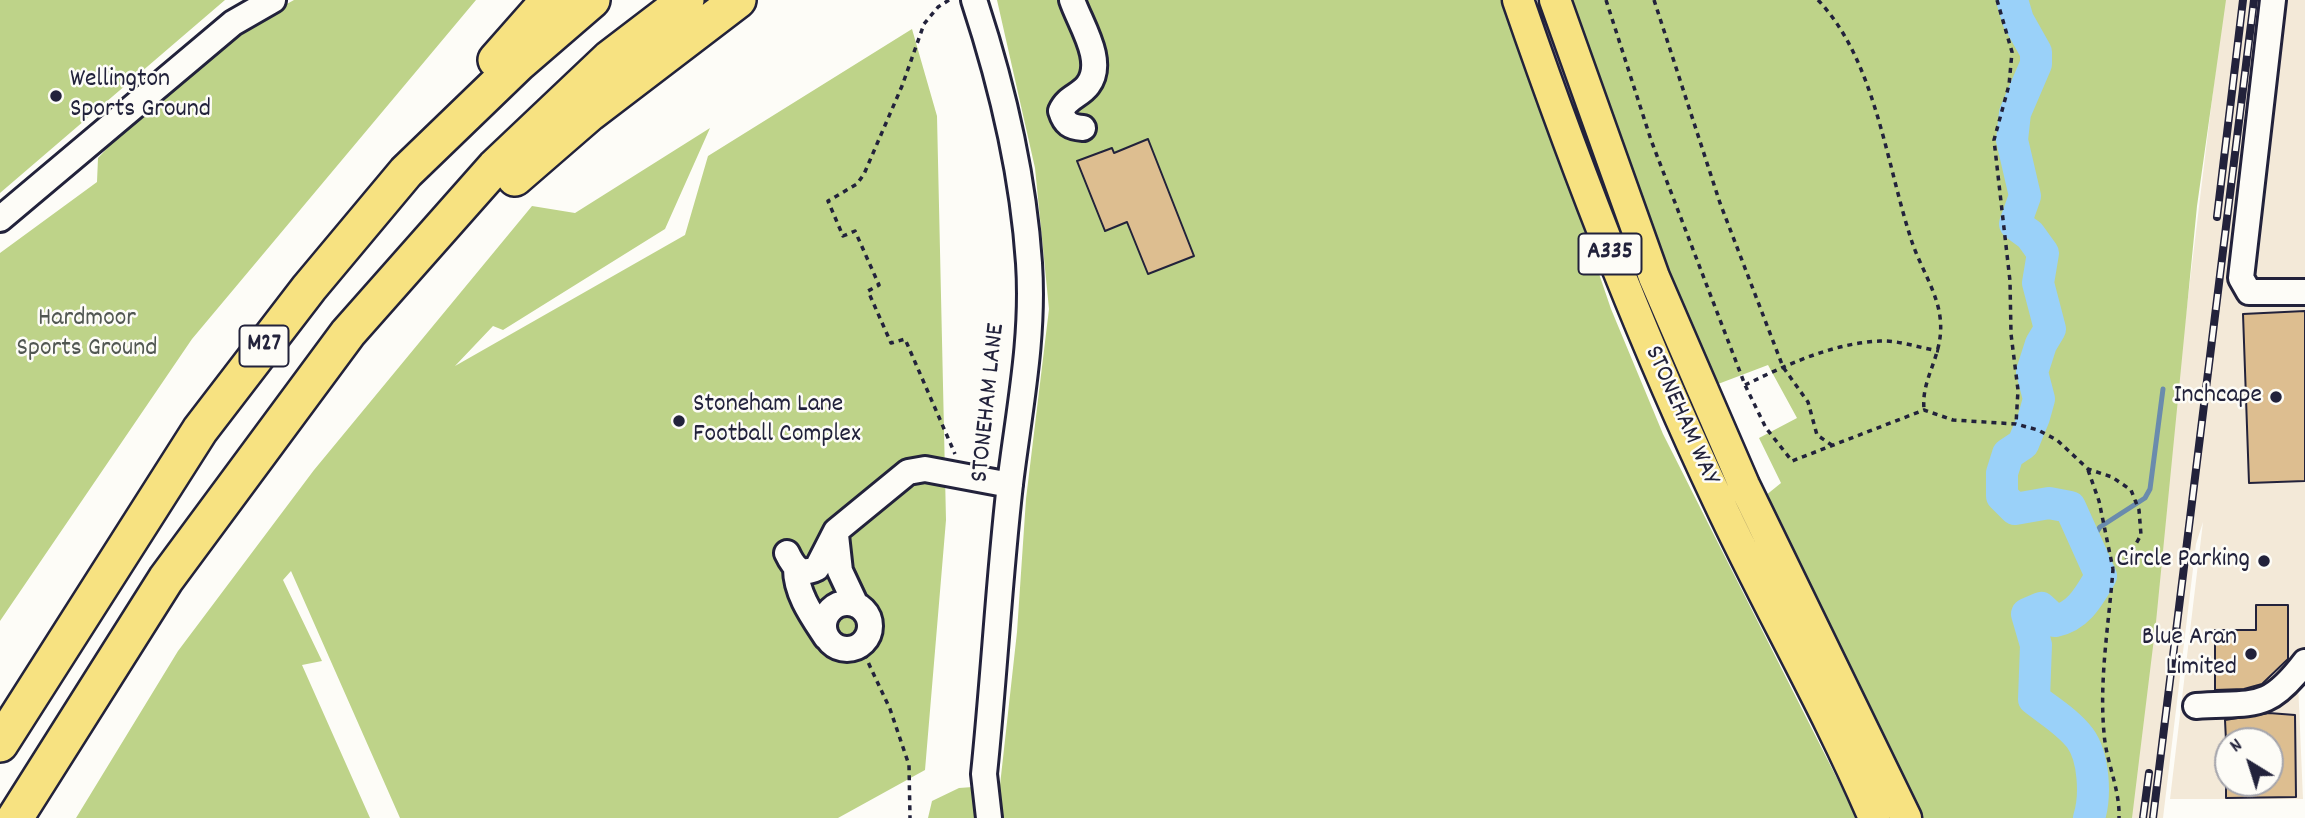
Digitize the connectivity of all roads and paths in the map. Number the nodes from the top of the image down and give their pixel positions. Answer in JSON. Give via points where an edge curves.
{"nodes":[{"id":1,"x":274,"y":0,"type":"edge"},
{"id":2,"x":549,"y":0,"type":"edge"},
{"id":3,"x":592,"y":0,"type":"edge"},
{"id":4,"x":686,"y":0,"type":"edge"},
{"id":5,"x":738,"y":0,"type":"edge"},
{"id":6,"x":950,"y":0,"type":"edge"},
{"id":7,"x":974,"y":0,"type":"edge"},
{"id":8,"x":1072,"y":0,"type":"edge"},
{"id":9,"x":1518,"y":0,"type":"edge"},
{"id":10,"x":1555,"y":0,"type":"edge"},
{"id":11,"x":1606,"y":0,"type":"edge"},
{"id":12,"x":1654,"y":0,"type":"edge"},
{"id":13,"x":1818,"y":0,"type":"edge"},
{"id":14,"x":1997,"y":0,"type":"edge"},
{"id":15,"x":2273,"y":0,"type":"edge"},
{"id":16,"x":1083,"y":128,"type":"dead end"},
{"id":17,"x":406,"y":172,"type":"junction"},
{"id":18,"x":0,"y":219,"type":"edge"},
{"id":19,"x":2305,"y":292,"type":"edge"},
{"id":20,"x":348,"y":333,"type":"junction"},
{"id":21,"x":1939,"y":351,"type":"junction"},
{"id":22,"x":1783,"y":367,"type":"junction"},
{"id":23,"x":1745,"y":385,"type":"junction"},
{"id":24,"x":1924,"y":410,"type":"junction"},
{"id":25,"x":2018,"y":424,"type":"junction"},
{"id":26,"x":1833,"y":446,"type":"junction"},
{"id":27,"x":2088,"y":469,"type":"junction"},
{"id":28,"x":969,"y":479,"type":"junction"},
{"id":29,"x":1010,"y":485,"type":"junction"},
{"id":30,"x":836,"y":531,"type":"junction"},
{"id":31,"x":2113,"y":569,"type":"junction"},
{"id":32,"x":856,"y":605,"type":"junction"},
{"id":33,"x":826,"y":637,"type":"junction"},
{"id":34,"x":860,"y":645,"type":"junction"},
{"id":35,"x":2305,"y":662,"type":"edge"},
{"id":36,"x":2196,"y":705,"type":"dead end"},
{"id":37,"x":0,"y":744,"type":"edge"},
{"id":38,"x":15,"y":818,"type":"edge"},
{"id":39,"x":910,"y":818,"type":"edge"},
{"id":40,"x":989,"y":818,"type":"edge"},
{"id":41,"x":1874,"y":818,"type":"edge"},
{"id":42,"x":1906,"y":818,"type":"edge"},
{"id":43,"x":2119,"y":818,"type":"edge"}],
"edges":[{"from":1,"to":18,"type":"street","via":[[233,23]]},
{"from":2,"to":17,"type":"highway","number":"M27"},
{"from":3,"to":17,"type":"highway","number":"M27"},
{"from":4,"to":20,"type":"highway","number":"M27","via":[[609,59],[495,167]]},
{"from":5,"to":20,"type":"highway","number":"M27","via":[[590,113]]},
{"from":6,"to":28,"type":"path","via":[[924,24],[864,174],[857,184],[828,201],[843,236],[855,231],[879,285],[868,291],[891,343],[905,339]]},
{"from":7,"to":29,"type":"street","name":"STONEHAM LANE","via":[[994,65],[1018,177],[1029,262],[1029,346]]},
{"from":8,"to":16,"type":"street","via":[[1096,61],[1087,87],[1061,111],[1072,127]]},
{"from":9,"to":41,"type":"main road","name":"STONEHAM WAY","number":"A335","via":[[1626,295],[1718,501]]},
{"from":10,"to":42,"type":"main road","name":"STONEHAM WAY","number":"A335","via":[[1654,277],[1744,485]]},
{"from":11,"to":23,"type":"path","via":[[1651,140]]},
{"from":12,"to":22,"type":"path","via":[[1700,146]]},
{"from":13,"to":21,"type":"path","via":[[1846,34],[1860,68],[1912,242],[1940,314]]},
{"from":14,"to":25,"type":"path","via":[[2012,52],[2009,85],[1994,141],[2010,281]]},
{"from":15,"to":19,"type":"street","via":[[2241,278],[2249,292]]},
{"from":17,"to":37,"type":"highway","number":"M27","via":[[200,430]]},
{"from":20,"to":38,"type":"highway","number":"M27","via":[[166,579]]},
{"from":21,"to":22,"type":"path","via":[[1881,341]]},
{"from":21,"to":24,"type":"path","via":[[1922,391]]},
{"from":22,"to":23,"type":"path"},
{"from":22,"to":26,"type":"path","via":[[1808,402],[1817,435]]},
{"from":23,"to":26,"type":"path","via":[[1766,428],[1792,461]]},
{"from":24,"to":25,"type":"path","via":[[1953,420]]},
{"from":24,"to":26,"type":"path"},
{"from":25,"to":27,"type":"path","via":[[2057,440]]},
{"from":27,"to":31,"type":"path"},
{"from":27,"to":31,"type":"path","via":[[2131,490],[2139,510],[2141,535],[2130,554]]},
{"from":28,"to":29,"type":"street"},
{"from":28,"to":30,"type":"street","via":[[925,469],[908,472]]},
{"from":29,"to":40,"type":"street","name":"STONEHAM LANE","via":[[984,774]]},
{"from":30,"to":32,"type":"street","via":[[840,571]]},
{"from":30,"to":33,"type":"street","via":[[817,568],[810,572],[792,561],[806,604]]},
{"from":31,"to":43,"type":"path","via":[[2104,735],[2119,796]]},
{"from":32,"to":33,"type":"street","via":[[842,604],[830,610],[824,623]]},
{"from":32,"to":34,"type":"street","via":[[870,624]]},
{"from":33,"to":34,"type":"street","via":[[845,649]]},
{"from":34,"to":39,"type":"path","via":[[890,709],[909,765]]},
{"from":35,"to":36,"type":"street","via":[[2291,681],[2263,702]]}]}
